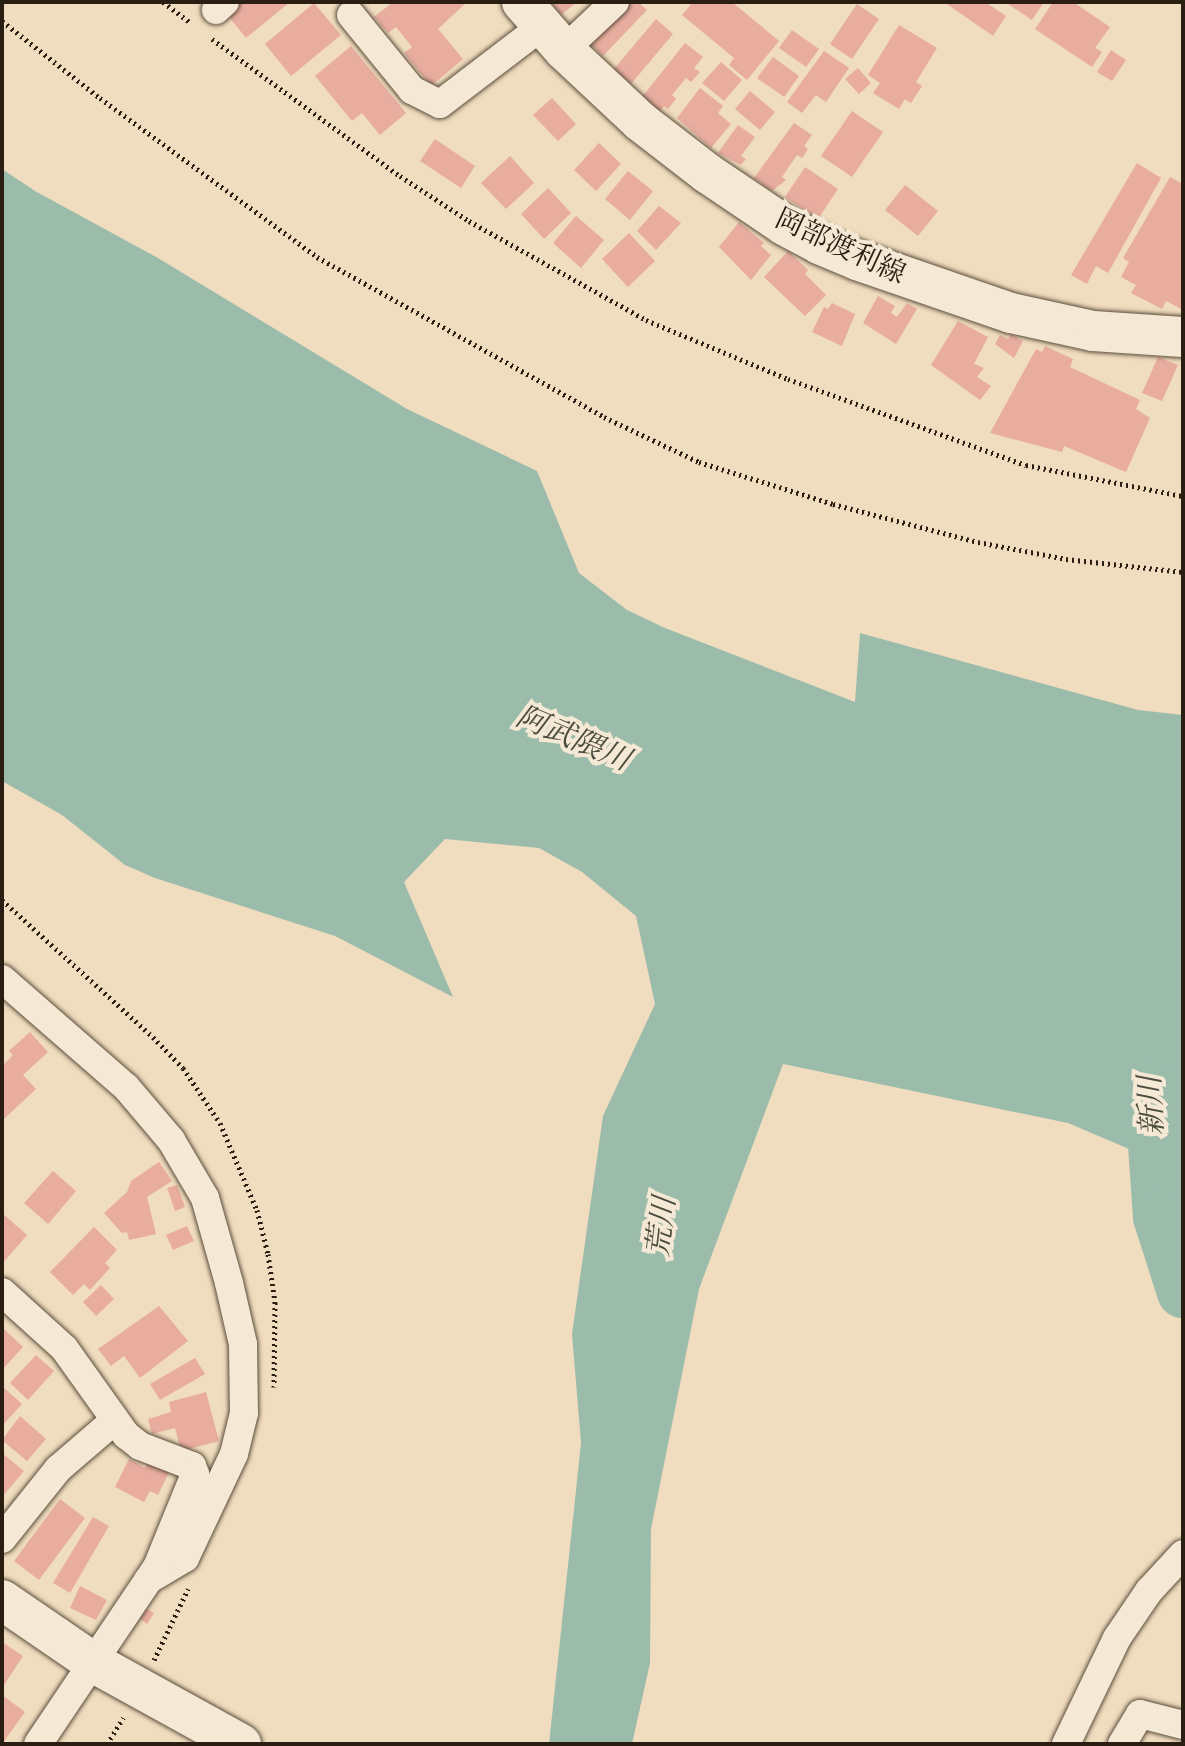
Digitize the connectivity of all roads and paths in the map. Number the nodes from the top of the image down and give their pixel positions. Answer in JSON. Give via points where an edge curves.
{"nodes":[{"id":1,"x":163,"y":2,"type":"edge"},
{"id":2,"x":615,"y":2,"type":"edge"},
{"id":3,"x":351,"y":15,"type":"dead end"},
{"id":4,"x":211,"y":18,"type":"edge"},
{"id":5,"x":2,"y":21,"type":"edge"},
{"id":6,"x":543,"y":26,"type":"edge"},
{"id":7,"x":1183,"y":337,"type":"edge"},
{"id":8,"x":1183,"y":496,"type":"edge"},
{"id":9,"x":1183,"y":572,"type":"edge"},
{"id":10,"x":2,"y":979,"type":"edge"},
{"id":11,"x":2,"y":1292,"type":"edge"},
{"id":12,"x":115,"y":1420,"type":"junction"},
{"id":13,"x":2,"y":1539,"type":"edge"},
{"id":14,"x":1183,"y":1554,"type":"edge"},
{"id":15,"x":148,"y":1580,"type":"junction"},
{"id":16,"x":192,"y":1582,"type":"dead end"},
{"id":17,"x":2,"y":1600,"type":"edge"},
{"id":18,"x":94,"y":1663,"type":"junction"},
{"id":19,"x":140,"y":1690,"type":"junction"},
{"id":20,"x":1183,"y":1725,"type":"edge"},
{"id":21,"x":38,"y":1744,"type":"edge"},
{"id":22,"x":107,"y":1744,"type":"edge"},
{"id":23,"x":241,"y":1744,"type":"edge"},
{"id":24,"x":1066,"y":1744,"type":"edge"},
{"id":25,"x":1122,"y":1744,"type":"edge"}],
"edges":[{"from":1,"to":4,"type":"path"},
{"from":2,"to":6,"type":"street"},
{"from":3,"to":6,"type":"street","via":[[412,90],[440,104]]},
{"from":4,"to":8,"type":"path","via":[[377,159],[469,221],[646,320],[788,379],[1026,465]]},
{"from":5,"to":9,"type":"path","via":[[317,257],[645,436],[714,466],[833,504],[978,542],[1066,559]]},
{"from":6,"to":7,"type":"main road","name":"岡部渡利線","via":[[641,122],[707,173],[819,244],[1011,313],[1093,331]]},
{"from":10,"to":15,"type":"street","via":[[126,1087],[171,1140],[205,1198],[229,1283],[243,1344],[244,1413],[234,1454],[185,1558]]},
{"from":11,"to":12,"type":"street","via":[[64,1348]]},
{"from":12,"to":13,"type":"street","via":[[58,1469]]},
{"from":12,"to":15,"type":"street","via":[[140,1446],[195,1469]]},
{"from":14,"to":24,"type":"street","via":[[1117,1638]]},
{"from":15,"to":18,"type":"street"},
{"from":16,"to":19,"type":"path"},
{"from":17,"to":18,"type":"main road"},
{"from":18,"to":19,"type":"main road"},
{"from":18,"to":21,"type":"street"},
{"from":19,"to":22,"type":"path"},
{"from":19,"to":23,"type":"main road"},
{"from":20,"to":25,"type":"street","via":[[1140,1714]]}]}
